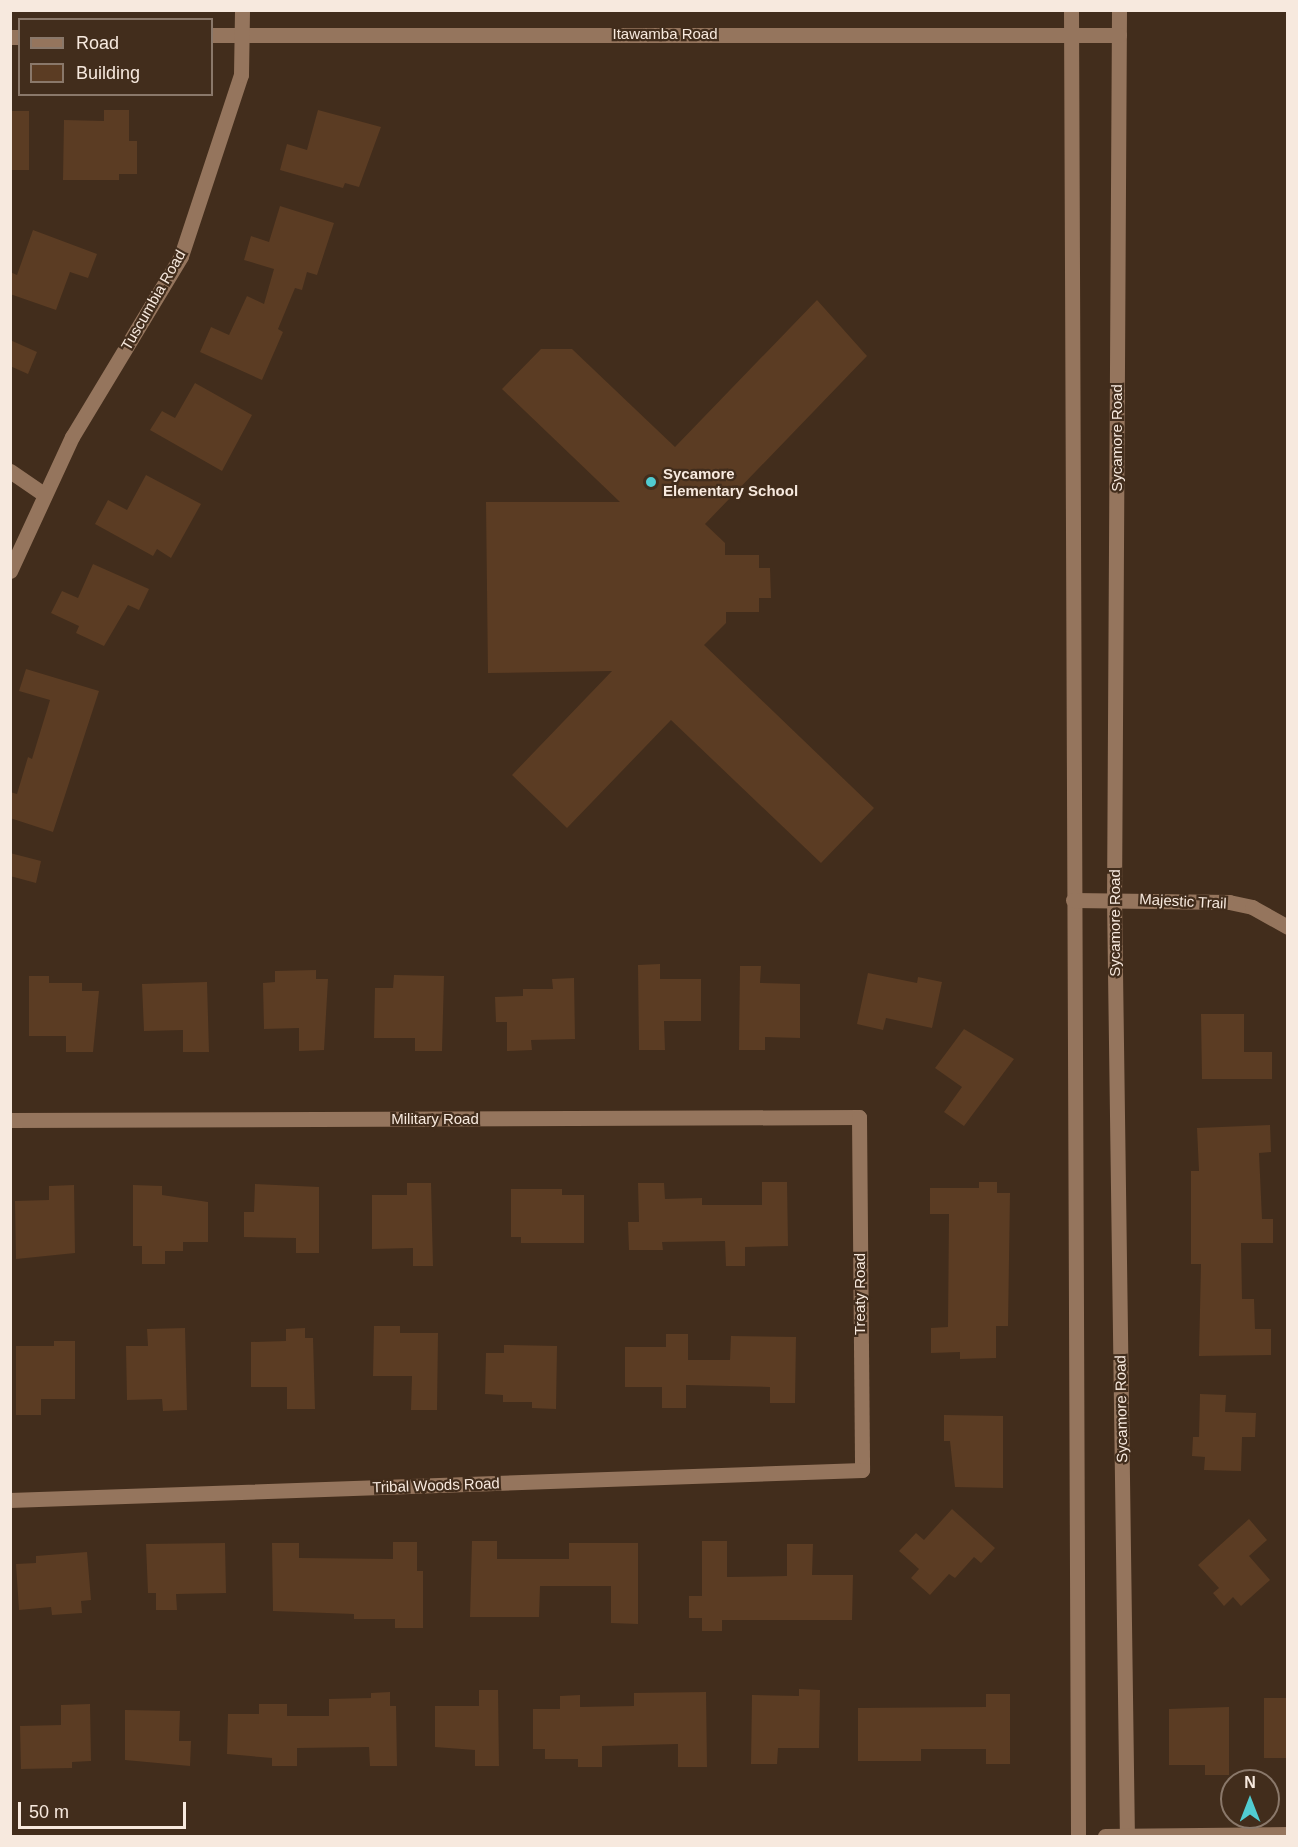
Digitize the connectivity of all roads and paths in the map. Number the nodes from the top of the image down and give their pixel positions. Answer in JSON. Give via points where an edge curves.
{"nodes":[{"id":1,"x":242,"y":10,"type":"edge"},
{"id":2,"x":1071,"y":10,"type":"edge"},
{"id":3,"x":1119,"y":10,"type":"edge"},
{"id":4,"x":242,"y":34,"type":"junction"},
{"id":5,"x":1071,"y":34,"type":"junction"},
{"id":6,"x":1119,"y":34,"type":"junction"},
{"id":7,"x":213,"y":35,"type":"edge"},
{"id":8,"x":10,"y":471,"type":"edge"},
{"id":9,"x":45,"y":495,"type":"junction"},
{"id":10,"x":10,"y":571,"type":"edge"},
{"id":11,"x":1114,"y":898,"type":"junction"},
{"id":12,"x":1073,"y":900,"type":"junction"},
{"id":13,"x":1287,"y":927,"type":"edge"},
{"id":14,"x":859,"y":1118,"type":"joint"},
{"id":15,"x":10,"y":1120,"type":"edge"},
{"id":16,"x":862,"y":1470,"type":"joint"},
{"id":17,"x":10,"y":1500,"type":"edge"},
{"id":18,"x":1287,"y":1833,"type":"edge"},
{"id":19,"x":1127,"y":1835,"type":"edge"},
{"id":20,"x":1078,"y":1836,"type":"edge"},
{"id":21,"x":1105,"y":1836,"type":"edge"}],
"edges":[{"from":1,"to":4,"type":"street","name":"Tuscumbia Road"},
{"from":2,"to":5,"type":"street"},
{"from":3,"to":6,"type":"street","name":"Sycamore Road"},
{"from":4,"to":5,"type":"street","name":"Itawamba Road"},
{"from":4,"to":7,"type":"street","name":"Itawamba Road"},
{"from":4,"to":9,"type":"street","name":"Tuscumbia Road","via":[[241,75],[181,256],[72,437]]},
{"from":5,"to":6,"type":"street","name":"Itawamba Road"},
{"from":5,"to":12,"type":"street"},
{"from":6,"to":11,"type":"street","name":"Sycamore Road"},
{"from":8,"to":9,"type":"street"},
{"from":9,"to":10,"type":"street","name":"Tuscumbia Road"},
{"from":11,"to":12,"type":"street","name":"Majestic Trail"},
{"from":11,"to":13,"type":"street","name":"Majestic Trail","via":[[1229,902],[1252,907]]},
{"from":11,"to":19,"type":"street","name":"Sycamore Road"},
{"from":12,"to":20,"type":"street"},
{"from":14,"to":15,"type":"street","name":"Military Road"},
{"from":14,"to":16,"type":"street","name":"Treaty Road"},
{"from":16,"to":17,"type":"street","name":"Tribal Woods Road"},
{"from":18,"to":19,"type":"street"},
{"from":19,"to":21,"type":"street"}]}
